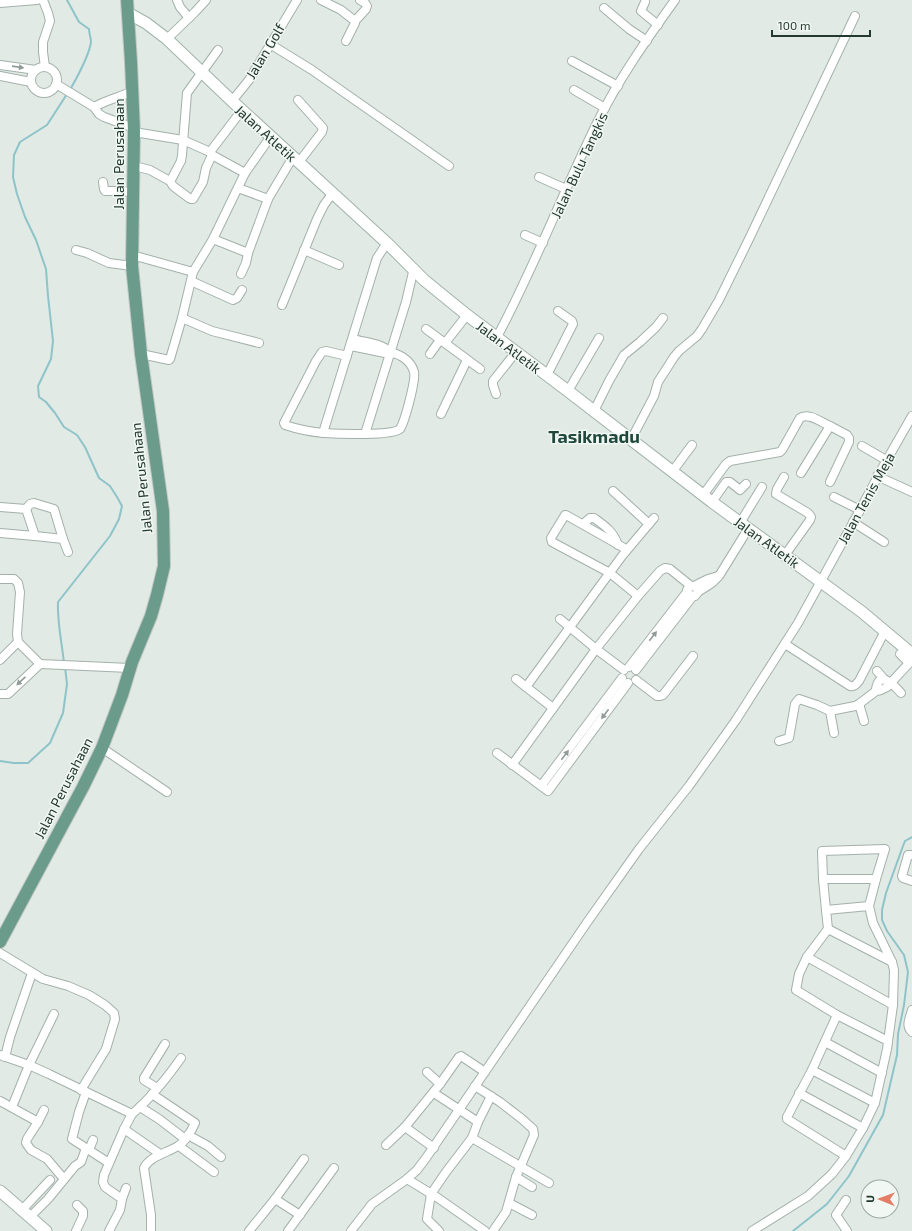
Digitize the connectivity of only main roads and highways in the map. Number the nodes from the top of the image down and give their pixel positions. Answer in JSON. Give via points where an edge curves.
{"nodes":[{"id":1,"x":127,"y":0,"type":"edge"},
{"id":2,"x":0,"y":942,"type":"edge"}],
"edges":[{"from":1,"to":2,"type":"main road","name":"Jalan Perusahaan","via":[[134,130],[132,260],[141,354],[163,511],[164,566],[155,602],[102,748]]}]}
